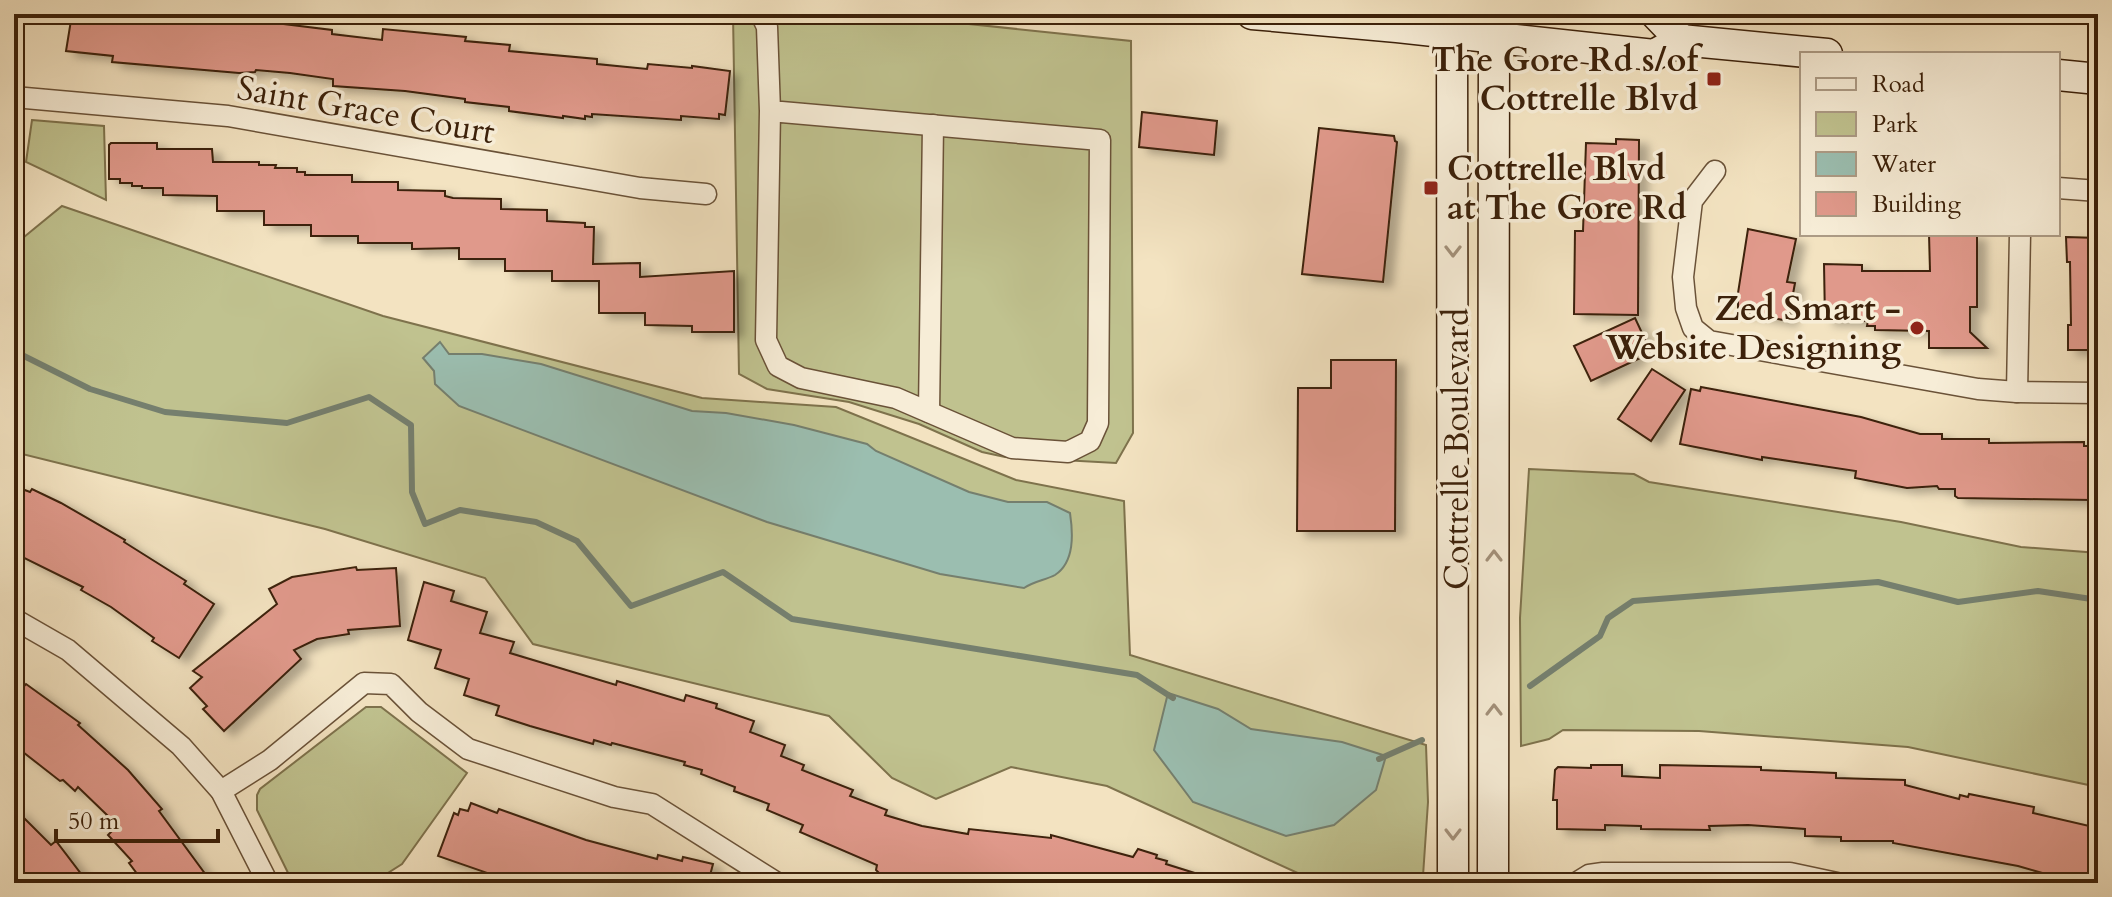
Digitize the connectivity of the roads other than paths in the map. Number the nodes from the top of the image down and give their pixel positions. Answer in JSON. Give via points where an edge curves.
{"nodes":[{"id":1,"x":1252,"y":14,"type":"edge"},
{"id":2,"x":1656,"y":14,"type":"edge"},
{"id":3,"x":768,"y":18,"type":"edge"},
{"id":4,"x":1452,"y":24,"type":"edge"},
{"id":5,"x":1494,"y":26,"type":"edge"},
{"id":6,"x":1681,"y":40,"type":"junction"},
{"id":7,"x":1806,"y":52,"type":"edge"},
{"id":8,"x":2060,"y":75,"type":"edge"},
{"id":9,"x":2098,"y":79,"type":"edge"},
{"id":10,"x":14,"y":97,"type":"edge"},
{"id":11,"x":770,"y":111,"type":"junction"},
{"id":12,"x":933,"y":125,"type":"junction"},
{"id":13,"x":1715,"y":171,"type":"dead end"},
{"id":14,"x":2060,"y":188,"type":"edge"},
{"id":15,"x":2098,"y":191,"type":"edge"},
{"id":16,"x":706,"y":194,"type":"dead end"},
{"id":17,"x":2020,"y":236,"type":"edge"},
{"id":18,"x":2017,"y":392,"type":"junction"},
{"id":19,"x":2098,"y":393,"type":"edge"},
{"id":20,"x":929,"y":412,"type":"junction"},
{"id":21,"x":14,"y":619,"type":"edge"},
{"id":22,"x":221,"y":791,"type":"junction"},
{"id":23,"x":1790,"y":878,"type":"edge"},
{"id":24,"x":771,"y":881,"type":"edge"},
{"id":25,"x":268,"y":883,"type":"edge"},
{"id":26,"x":1453,"y":883,"type":"edge"},
{"id":27,"x":1493,"y":883,"type":"edge"},
{"id":28,"x":1576,"y":883,"type":"edge"},
{"id":29,"x":1837,"y":883,"type":"edge"}],
"edges":[{"from":1,"to":4,"type":"main road"},
{"from":2,"to":6,"type":"main road"},
{"from":3,"to":11,"type":"street"},
{"from":4,"to":5,"type":"main road"},
{"from":4,"to":26,"type":"main road","name":"Cottrelle Boulevard","one_way":true},
{"from":5,"to":6,"type":"main road","via":[[1654,55]]},
{"from":27,"to":5,"type":"main road","name":"Cottrelle Boulevard","one_way":true},
{"from":6,"to":7,"type":"main road"},
{"from":8,"to":9,"type":"main road"},
{"from":10,"to":16,"type":"street","name":"Saint Grace Court","via":[[228,116],[640,188]]},
{"from":11,"to":12,"type":"street"},
{"from":11,"to":20,"type":"street","via":[[766,340],[778,366],[801,378],[896,398]]},
{"from":12,"to":20,"type":"street"},
{"from":12,"to":20,"type":"street","via":[[1100,140],[1098,423],[1090,441],[1068,452],[1012,448]]},
{"from":13,"to":18,"type":"street","via":[[1692,201],[1683,277],[1693,328],[1709,341]]},
{"from":14,"to":15,"type":"street"},
{"from":17,"to":18,"type":"street"},
{"from":18,"to":19,"type":"street"},
{"from":21,"to":22,"type":"street","via":[[68,650],[181,746]]},
{"from":22,"to":24,"type":"street","via":[[270,760],[364,683],[391,684],[468,749],[614,797],[652,804]]},
{"from":22,"to":25,"type":"street"},
{"from":23,"to":28,"type":"street","via":[[1603,873]]},
{"from":23,"to":29,"type":"street"}]}
